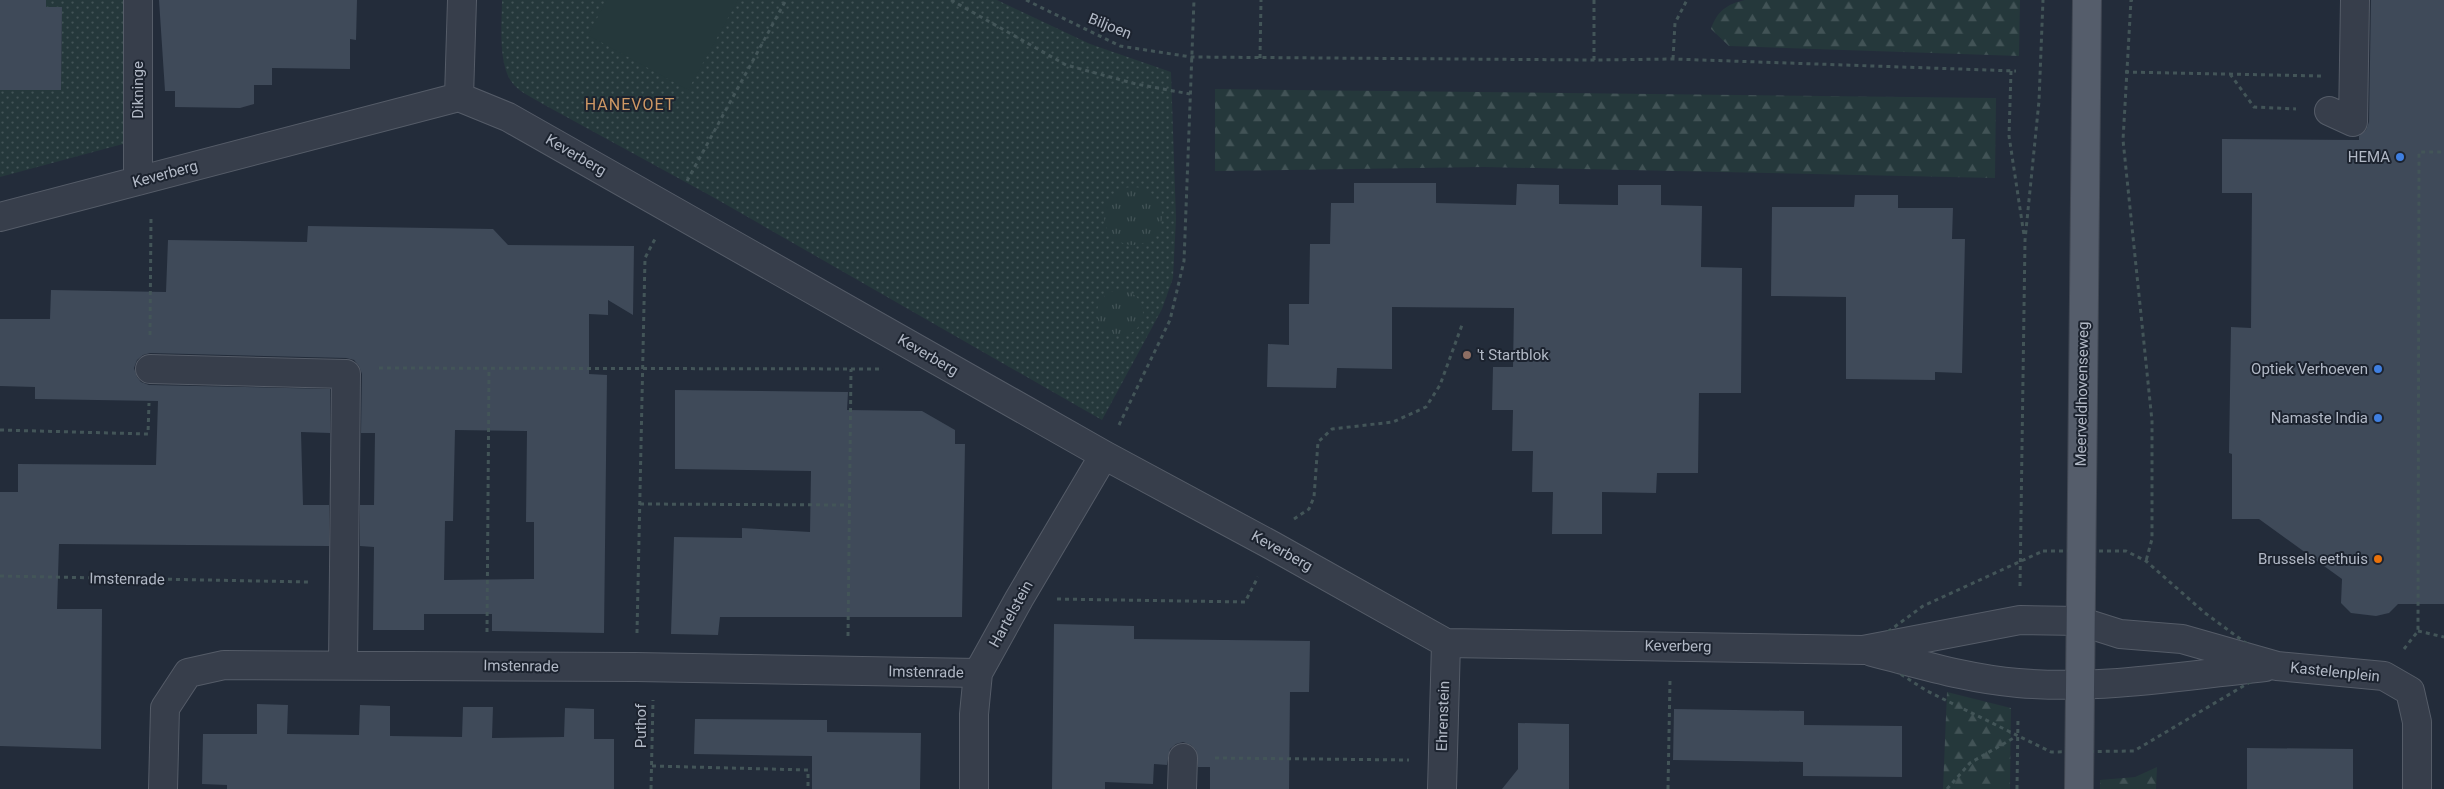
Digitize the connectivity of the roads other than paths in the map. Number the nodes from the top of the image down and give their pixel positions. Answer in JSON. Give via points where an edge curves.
{"nodes":[{"id":1,"x":138,"y":0,"type":"edge"},
{"id":2,"x":462,"y":0,"type":"edge"},
{"id":3,"x":2087,"y":0,"type":"edge"},
{"id":4,"x":2355,"y":0,"type":"edge"},
{"id":5,"x":459,"y":97,"type":"junction"},
{"id":6,"x":2329,"y":111,"type":"road end"},
{"id":7,"x":138,"y":181,"type":"junction"},
{"id":8,"x":0,"y":217,"type":"edge"},
{"id":9,"x":150,"y":369,"type":"road end"},
{"id":10,"x":1104,"y":455,"type":"junction"},
{"id":11,"x":2080,"y":621,"type":"junction"},
{"id":12,"x":1446,"y":643,"type":"junction"},
{"id":13,"x":1864,"y":650,"type":"junction"},
{"id":14,"x":343,"y":664,"type":"junction"},
{"id":15,"x":2277,"y":666,"type":"junction"},
{"id":16,"x":978,"y":673,"type":"junction"},
{"id":17,"x":2080,"y":684,"type":"junction"},
{"id":18,"x":1183,"y":758,"type":"road end"},
{"id":19,"x":163,"y":789,"type":"edge"},
{"id":20,"x":974,"y":789,"type":"edge"},
{"id":21,"x":1182,"y":789,"type":"edge"},
{"id":22,"x":1442,"y":789,"type":"edge"},
{"id":23,"x":2079,"y":789,"type":"edge"},
{"id":24,"x":2417,"y":789,"type":"edge"}],
"edges":[{"from":1,"to":7,"type":"street","name":"Dikninge"},
{"from":2,"to":5,"type":"street"},
{"from":3,"to":11,"type":"main road","name":"Meerveldhovenseweg"},
{"from":4,"to":6,"type":"street","via":[[2353,122]]},
{"from":5,"to":7,"type":"street","name":"Keverberg"},
{"from":5,"to":10,"type":"street","name":"Keverberg","via":[[508,117]]},
{"from":7,"to":8,"type":"street","name":"Keverberg"},
{"from":9,"to":14,"type":"street","via":[[346,374]]},
{"from":10,"to":12,"type":"street","name":"Keverberg"},
{"from":10,"to":16,"type":"street","name":"Hartelstein"},
{"from":11,"to":13,"type":"street","name":"Keverberg","via":[[2020,620]]},
{"from":11,"to":15,"type":"street","name":"Kastelenplein","via":[[2120,634],[2182,638]]},
{"from":11,"to":17,"type":"main road","name":"Meerveldhovenseweg"},
{"from":12,"to":13,"type":"street","name":"Keverberg"},
{"from":12,"to":22,"type":"street","name":"Ehrenstein"},
{"from":13,"to":17,"type":"street","name":"Keverberg","via":[[1979,678],[2018,683]]},
{"from":14,"to":16,"type":"street","name":"Imstenrade"},
{"from":14,"to":19,"type":"street","name":"Imstenrade","via":[[224,665],[188,673],[165,708]]},
{"from":15,"to":17,"type":"street","name":"Kastelenplein","via":[[2142,681]]},
{"from":15,"to":24,"type":"street","name":"Kastelenplein","via":[[2384,676],[2410,691],[2417,722]]},
{"from":16,"to":20,"type":"street","name":"Hartelstein","via":[[974,714]]},
{"from":17,"to":23,"type":"main road","name":"Meerveldhovenseweg"},
{"from":18,"to":21,"type":"street"}]}
